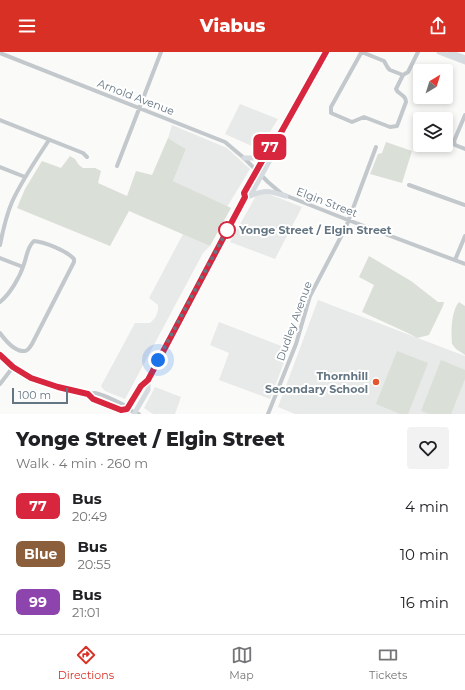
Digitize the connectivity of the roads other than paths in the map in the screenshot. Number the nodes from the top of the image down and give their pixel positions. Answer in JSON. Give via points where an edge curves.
{"nodes":[{"id":1,"x":161,"y":52,"type":"edge"},
{"id":2,"x":326,"y":52,"type":"edge"},
{"id":3,"x":418,"y":52,"type":"edge"},
{"id":4,"x":439,"y":52,"type":"edge"},
{"id":5,"x":450,"y":52,"type":"edge"},
{"id":6,"x":0,"y":53,"type":"edge"},
{"id":7,"x":465,"y":58,"type":"edge"},
{"id":8,"x":465,"y":62,"type":"edge"},
{"id":9,"x":403,"y":75,"type":"junction"},
{"id":10,"x":139,"y":108,"type":"junction"},
{"id":11,"x":465,"y":115,"type":"edge"},
{"id":12,"x":0,"y":120,"type":"edge"},
{"id":13,"x":49,"y":140,"type":"junction"},
{"id":14,"x":274,"y":145,"type":"junction"},
{"id":15,"x":376,"y":147,"type":"dead end"},
{"id":16,"x":465,"y":149,"type":"edge"},
{"id":17,"x":264,"y":156,"type":"junction"},
{"id":18,"x":87,"y":157,"type":"dead end"},
{"id":19,"x":244,"y":158,"type":"junction"},
{"id":20,"x":117,"y":166,"type":"dead end"},
{"id":21,"x":0,"y":167,"type":"edge"},
{"id":22,"x":257,"y":170,"type":"junction"},
{"id":23,"x":262,"y":176,"type":"junction"},
{"id":24,"x":25,"y":177,"type":"junction"},
{"id":25,"x":409,"y":185,"type":"dead end"},
{"id":26,"x":286,"y":196,"type":"junction"},
{"id":27,"x":248,"y":197,"type":"junction"},
{"id":28,"x":465,"y":205,"type":"edge"},
{"id":29,"x":348,"y":220,"type":"junction"},
{"id":30,"x":465,"y":236,"type":"edge"},
{"id":31,"x":0,"y":245,"type":"edge"},
{"id":32,"x":0,"y":258,"type":"edge"},
{"id":33,"x":455,"y":260,"type":"junction"},
{"id":34,"x":465,"y":264,"type":"edge"},
{"id":35,"x":23,"y":267,"type":"junction"},
{"id":36,"x":0,"y":302,"type":"edge"},
{"id":37,"x":0,"y":333,"type":"edge"},
{"id":38,"x":0,"y":355,"type":"edge"},
{"id":39,"x":13,"y":367,"type":"junction"},
{"id":40,"x":148,"y":380,"type":"junction"},
{"id":41,"x":0,"y":384,"type":"edge"},
{"id":42,"x":126,"y":412,"type":"edge"},
{"id":43,"x":136,"y":414,"type":"edge"},
{"id":44,"x":268,"y":414,"type":"edge"}],
"edges":[{"from":1,"to":10,"type":"street"},
{"from":2,"to":14,"type":"main road"},
{"from":3,"to":9,"type":"street","via":[[408,72]]},
{"from":4,"to":8,"type":"main road"},
{"from":5,"to":7,"type":"main road"},
{"from":6,"to":10,"type":"street","name":"Arnold Avenue"},
{"from":9,"to":9,"type":"street","via":[[390,70],[384,61],[361,53],[331,107],[331,113],[352,122],[364,117],[396,127],[406,102],[404,96],[396,89]]},
{"from":10,"to":19,"type":"street","name":"Arnold Avenue","via":[[225,142]]},
{"from":10,"to":20,"type":"street"},
{"from":11,"to":16,"type":"street","via":[[454,141],[455,146]]},
{"from":12,"to":13,"type":"street"},
{"from":13,"to":18,"type":"street","via":[[83,153]]},
{"from":13,"to":24,"type":"street"},
{"from":14,"to":17,"type":"main road"},
{"from":14,"to":23,"type":"main road","via":[[275,151]]},
{"from":15,"to":29,"type":"street","name":"Dudley Avenue"},
{"from":17,"to":19,"type":"main road"},
{"from":17,"to":22,"type":"main road"},
{"from":19,"to":22,"type":"street","name":"Arnold Avenue"},
{"from":21,"to":24,"type":"street"},
{"from":22,"to":23,"type":"street","name":"Elgin Street"},
{"from":22,"to":27,"type":"main road","via":[[244,193]]},
{"from":23,"to":26,"type":"street","name":"Elgin Street"},
{"from":23,"to":27,"type":"main road"},
{"from":24,"to":31,"type":"street","via":[[5,221]]},
{"from":25,"to":28,"type":"street"},
{"from":26,"to":27,"type":"main road","via":[[263,191]]},
{"from":26,"to":29,"type":"street","name":"Elgin Street"},
{"from":27,"to":40,"type":"main road"},
{"from":29,"to":33,"type":"street","name":"Elgin Street"},
{"from":29,"to":44,"type":"street","name":"Dudley Avenue","via":[[310,296],[296,344]]},
{"from":30,"to":33,"type":"street"},
{"from":32,"to":35,"type":"street"},
{"from":33,"to":34,"type":"street","name":"Elgin Street"},
{"from":35,"to":36,"type":"street","via":[[15,284]]},
{"from":35,"to":37,"type":"street","via":[[28,249],[34,241],[56,248],[74,259],[57,297],[27,350],[12,346]]},
{"from":38,"to":39,"type":"street"},
{"from":39,"to":41,"type":"street"},
{"from":39,"to":42,"type":"street","via":[[31,378],[63,389],[96,393],[124,405]]},
{"from":40,"to":42,"type":"main road","via":[[141,386]]},
{"from":40,"to":43,"type":"main road","via":[[148,390]]},
{"from":42,"to":43,"type":"street"}]}
